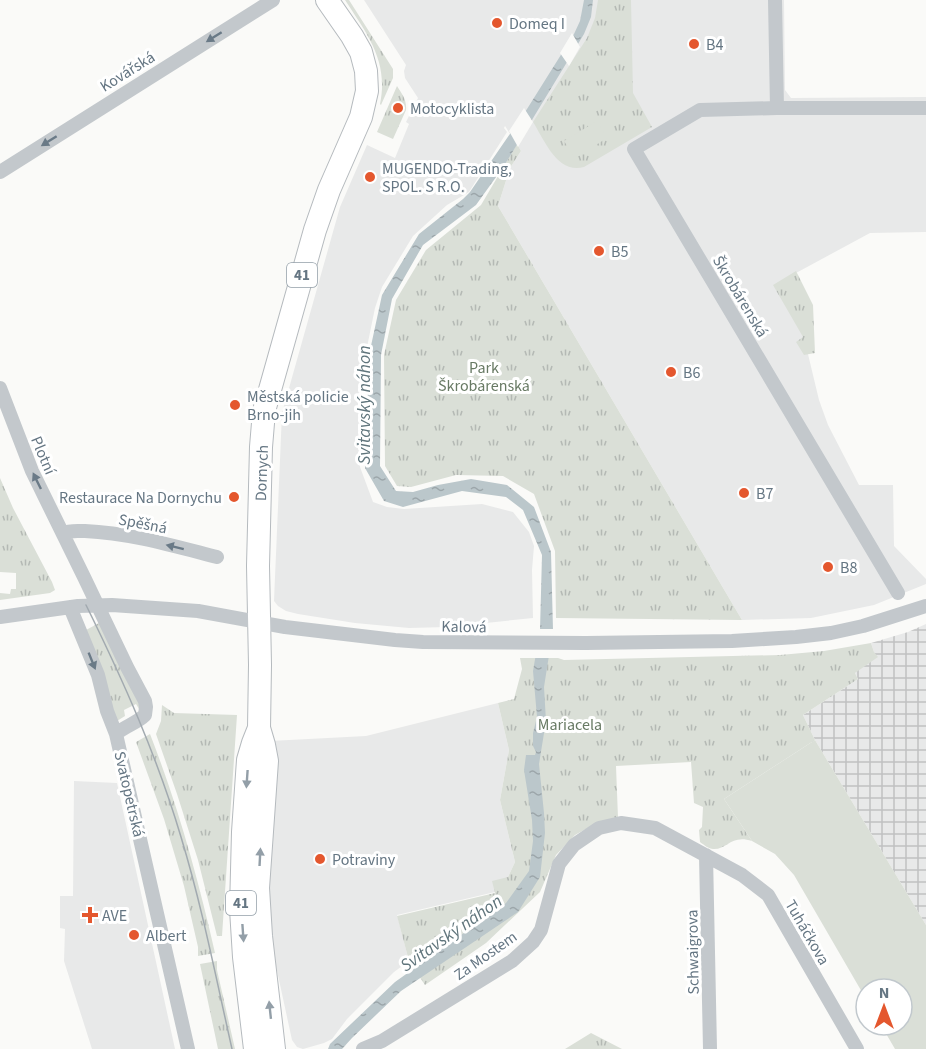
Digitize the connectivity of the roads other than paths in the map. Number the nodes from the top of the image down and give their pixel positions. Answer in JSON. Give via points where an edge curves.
{"nodes":[{"id":1,"x":273,"y":0,"type":"edge"},
{"id":2,"x":327,"y":0,"type":"edge"},
{"id":3,"x":775,"y":0,"type":"edge"},
{"id":4,"x":777,"y":108,"type":"junction"},
{"id":5,"x":926,"y":108,"type":"edge"},
{"id":6,"x":0,"y":172,"type":"edge"},
{"id":7,"x":0,"y":387,"type":"edge"},
{"id":8,"x":63,"y":533,"type":"junction"},
{"id":9,"x":217,"y":557,"type":"dead end"},
{"id":10,"x":898,"y":593,"type":"dead end"},
{"id":11,"x":96,"y":605,"type":"junction"},
{"id":12,"x":926,"y":606,"type":"edge"},
{"id":13,"x":70,"y":607,"type":"junction"},
{"id":14,"x":0,"y":617,"type":"edge"},
{"id":15,"x":259,"y":622,"type":"junction"},
{"id":16,"x":259,"y":728,"type":"junction"},
{"id":17,"x":116,"y":734,"type":"junction"},
{"id":18,"x":706,"y":855,"type":"junction"},
{"id":19,"x":710,"y":1044,"type":"edge"},
{"id":20,"x":188,"y":1049,"type":"edge"},
{"id":21,"x":255,"y":1049,"type":"edge"},
{"id":22,"x":274,"y":1049,"type":"edge"},
{"id":23,"x":363,"y":1049,"type":"edge"},
{"id":24,"x":857,"y":1049,"type":"edge"}],
"edges":[{"from":1,"to":6,"type":"street","name":"Kovářská","one_way":true},
{"from":2,"to":15,"type":"main road","name":"Dornych","number":"41","via":[[363,58],[366,98],[322,208],[264,411]]},
{"from":3,"to":4,"type":"street"},
{"from":4,"to":5,"type":"street","name":"Škrobárenská"},
{"from":4,"to":10,"type":"street","name":"Škrobárenská","via":[[700,110],[634,150]]},
{"from":8,"to":7,"type":"street","name":"Plotní","one_way":true,"via":[[32,471]]},
{"from":9,"to":8,"type":"street","name":"Spěšná","one_way":true,"via":[[134,537]]},
{"from":8,"to":11,"type":"street","name":"Svatopetrská"},
{"from":11,"to":13,"type":"street","name":"Kalová"},
{"from":11,"to":15,"type":"street","name":"Kalová","via":[[198,611]]},
{"from":11,"to":17,"type":"street","name":"Svatopetrská","via":[[146,707],[143,717]]},
{"from":12,"to":15,"type":"street","name":"Kalová","via":[[831,633],[688,642],[423,642]]},
{"from":13,"to":14,"type":"street","name":"Kalová"},
{"from":13,"to":17,"type":"street","one_way":true,"via":[[98,675]]},
{"from":15,"to":16,"type":"main road","name":"Dornych","number":"41"},
{"from":16,"to":21,"type":"main road","number":"41","one_way":true,"via":[[248,760],[241,887],[244,957]]},
{"from":22,"to":16,"type":"main road","name":"Dornych","number":"41","one_way":true,"via":[[259,914],[267,761]]},
{"from":17,"to":20,"type":"street","name":"Svatopetrská"},
{"from":18,"to":19,"type":"street","name":"Schwaigrova"},
{"from":18,"to":23,"type":"street","name":"Za Mostem","via":[[655,828],[621,823],[599,828],[574,845],[559,864],[541,930],[533,942],[512,961]]},
{"from":18,"to":24,"type":"street","name":"Tuháčkova","via":[[768,895]]}]}
